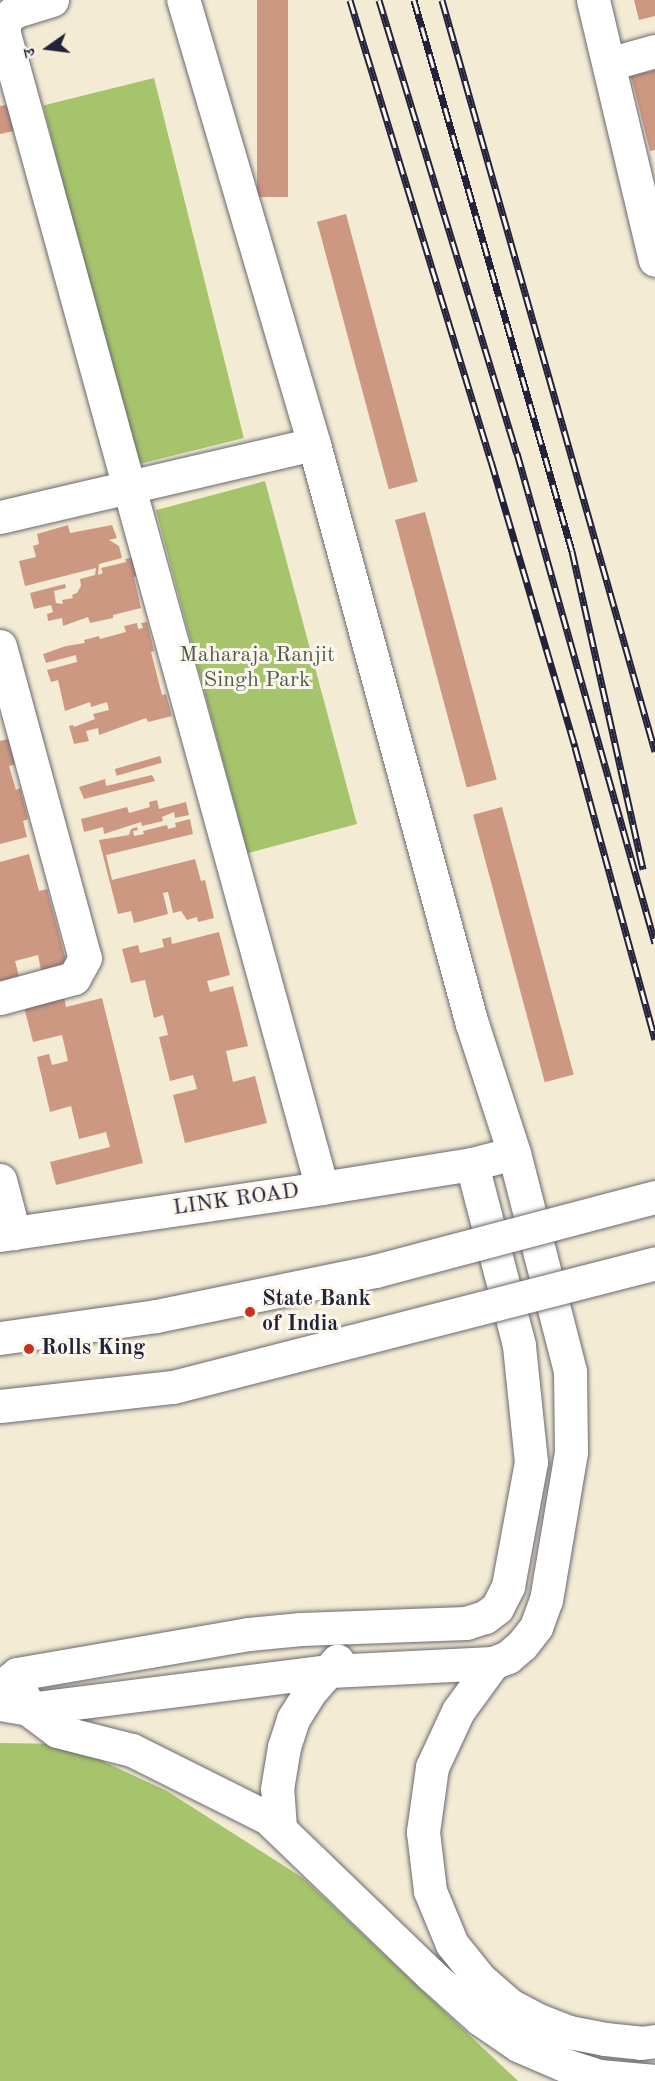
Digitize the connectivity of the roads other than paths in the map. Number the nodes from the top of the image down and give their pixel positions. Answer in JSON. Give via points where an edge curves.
{"nodes":[{"id":1,"x":52,"y":0,"type":"edge"},
{"id":2,"x":183,"y":0,"type":"edge"},
{"id":3,"x":593,"y":0,"type":"edge"},
{"id":4,"x":655,"y":51,"type":"edge"},
{"id":5,"x":609,"y":64,"type":"junction"},
{"id":6,"x":655,"y":260,"type":"edge"},
{"id":7,"x":314,"y":444,"type":"junction"},
{"id":8,"x":130,"y":485,"type":"junction"},
{"id":9,"x":0,"y":517,"type":"edge"},
{"id":10,"x":0,"y":646,"type":"edge"},
{"id":11,"x":0,"y":998,"type":"edge"},
{"id":12,"x":514,"y":1153,"type":"junction"},
{"id":13,"x":472,"y":1164,"type":"junction"},
{"id":14,"x":0,"y":1180,"type":"edge"},
{"id":15,"x":322,"y":1188,"type":"junction"},
{"id":16,"x":655,"y":1197,"type":"edge"},
{"id":17,"x":7,"y":1234,"type":"edge"},
{"id":18,"x":655,"y":1263,"type":"edge"},
{"id":19,"x":0,"y":1338,"type":"edge"},
{"id":20,"x":0,"y":1406,"type":"edge"},
{"id":21,"x":364,"y":1627,"type":"junction"},
{"id":22,"x":493,"y":1663,"type":"junction"},
{"id":23,"x":330,"y":1671,"type":"junction"},
{"id":24,"x":9,"y":1681,"type":"edge"},
{"id":25,"x":14,"y":1706,"type":"edge"},
{"id":26,"x":280,"y":1828,"type":"junction"},
{"id":27,"x":655,"y":2040,"type":"edge"},
{"id":28,"x":655,"y":2081,"type":"edge"}],
"edges":[{"from":1,"to":8,"type":"street","via":[[15,11],[6,19],[3,30]]},
{"from":2,"to":7,"type":"street"},
{"from":3,"to":5,"type":"street"},
{"from":4,"to":5,"type":"street"},
{"from":5,"to":6,"type":"street"},
{"from":7,"to":8,"type":"street"},
{"from":7,"to":12,"type":"street","via":[[472,1024]]},
{"from":8,"to":9,"type":"street"},
{"from":8,"to":15,"type":"street"},
{"from":10,"to":11,"type":"street","via":[[85,958],[74,978]]},
{"from":12,"to":13,"type":"street","name":"LINK ROAD"},
{"from":12,"to":22,"type":"street","via":[[570,1371],[571,1452],[546,1600],[536,1627],[508,1657]]},
{"from":13,"to":15,"type":"street","name":"LINK ROAD"},
{"from":13,"to":21,"type":"street","via":[[519,1345],[526,1398],[531,1462],[508,1587],[497,1608],[466,1623]]},
{"from":14,"to":17,"type":"street"},
{"from":15,"to":17,"type":"street","name":"LINK ROAD"},
{"from":16,"to":19,"type":"street","bridge":true,"via":[[375,1271],[156,1316]]},
{"from":18,"to":20,"type":"street","bridge":true,"via":[[173,1387]]},
{"from":21,"to":23,"type":"street"},
{"from":21,"to":24,"type":"street","via":[[249,1634]]},
{"from":22,"to":23,"type":"street"},
{"from":22,"to":27,"type":"street","via":[[458,1712],[430,1778],[423,1832],[430,1891],[452,1944],[480,1979],[510,2005],[538,2019],[569,2032],[605,2039],[641,2043]]},
{"from":23,"to":25,"type":"street"},
{"from":23,"to":26,"type":"street","via":[[309,1693],[293,1719],[284,1747],[277,1789]]},
{"from":24,"to":25,"type":"street"},
{"from":25,"to":26,"type":"street","via":[[57,1731],[132,1750]]},
{"from":26,"to":28,"type":"street","via":[[430,1974],[480,2019],[518,2045],[599,2076]]}]}
